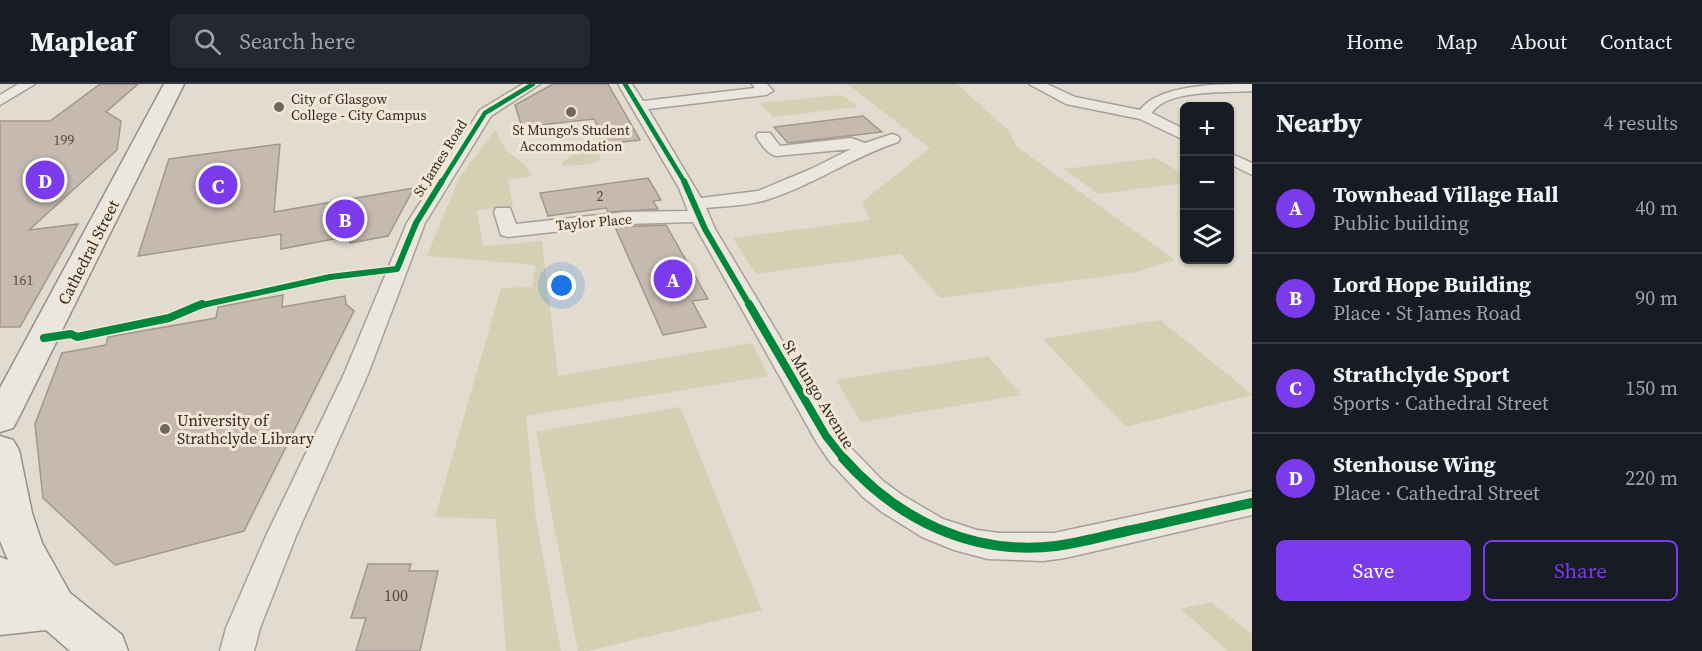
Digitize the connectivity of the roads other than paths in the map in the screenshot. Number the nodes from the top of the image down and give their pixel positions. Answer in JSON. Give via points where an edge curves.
{"nodes":[{"id":1,"x":28,"y":84,"type":"edge"},
{"id":2,"x":174,"y":84,"type":"edge"},
{"id":3,"x":533,"y":84,"type":"edge"},
{"id":4,"x":625,"y":84,"type":"edge"},
{"id":5,"x":759,"y":84,"type":"edge"},
{"id":6,"x":1036,"y":84,"type":"edge"},
{"id":7,"x":1252,"y":87,"type":"edge"},
{"id":8,"x":0,"y":101,"type":"edge"},
{"id":9,"x":639,"y":106,"type":"junction"},
{"id":10,"x":1144,"y":115,"type":"junction"},
{"id":11,"x":1180,"y":133,"type":"edge"},
{"id":12,"x":764,"y":136,"type":"dead end"},
{"id":13,"x":892,"y":139,"type":"dead end"},
{"id":14,"x":864,"y":148,"type":"junction"},
{"id":15,"x":1234,"y":160,"type":"edge"},
{"id":16,"x":1252,"y":170,"type":"edge"},
{"id":17,"x":697,"y":210,"type":"junction"},
{"id":18,"x":502,"y":212,"type":"dead end"},
{"id":19,"x":0,"y":419,"type":"edge"},
{"id":20,"x":0,"y":450,"type":"edge"},
{"id":21,"x":1252,"y":503,"type":"edge"},
{"id":22,"x":0,"y":577,"type":"edge"},
{"id":23,"x":54,"y":608,"type":"junction"},
{"id":24,"x":0,"y":614,"type":"edge"},
{"id":25,"x":105,"y":651,"type":"edge"},
{"id":26,"x":237,"y":651,"type":"edge"}],
"edges":[{"from":1,"to":8,"type":"street"},
{"from":2,"to":19,"type":"street","name":"Cathedral Street"},
{"from":3,"to":26,"type":"street","name":"St James Road","via":[[485,113],[416,223],[356,374],[281,536]]},
{"from":4,"to":9,"type":"street","name":"St Mungo Avenue"},
{"from":5,"to":9,"type":"street","via":[[766,92]]},
{"from":6,"to":10,"type":"street","via":[[1071,101]]},
{"from":7,"to":10,"type":"street","via":[[1174,95],[1155,100]]},
{"from":9,"to":17,"type":"street","name":"St Mungo Avenue"},
{"from":10,"to":11,"type":"street"},
{"from":12,"to":14,"type":"street","via":[[776,151],[851,143]]},
{"from":13,"to":14,"type":"street"},
{"from":14,"to":17,"type":"street","via":[[760,196]]},
{"from":15,"to":16,"type":"street"},
{"from":17,"to":18,"type":"street","name":"Taylor Place","via":[[508,231]]},
{"from":17,"to":21,"type":"street","name":"St Mungo Avenue","via":[[839,455],[871,487],[917,519],[977,543],[1035,549]]},
{"from":20,"to":23,"type":"street","via":[[23,548]]},
{"from":22,"to":23,"type":"street"},
{"from":23,"to":24,"type":"street"},
{"from":23,"to":25,"type":"street"}]}
